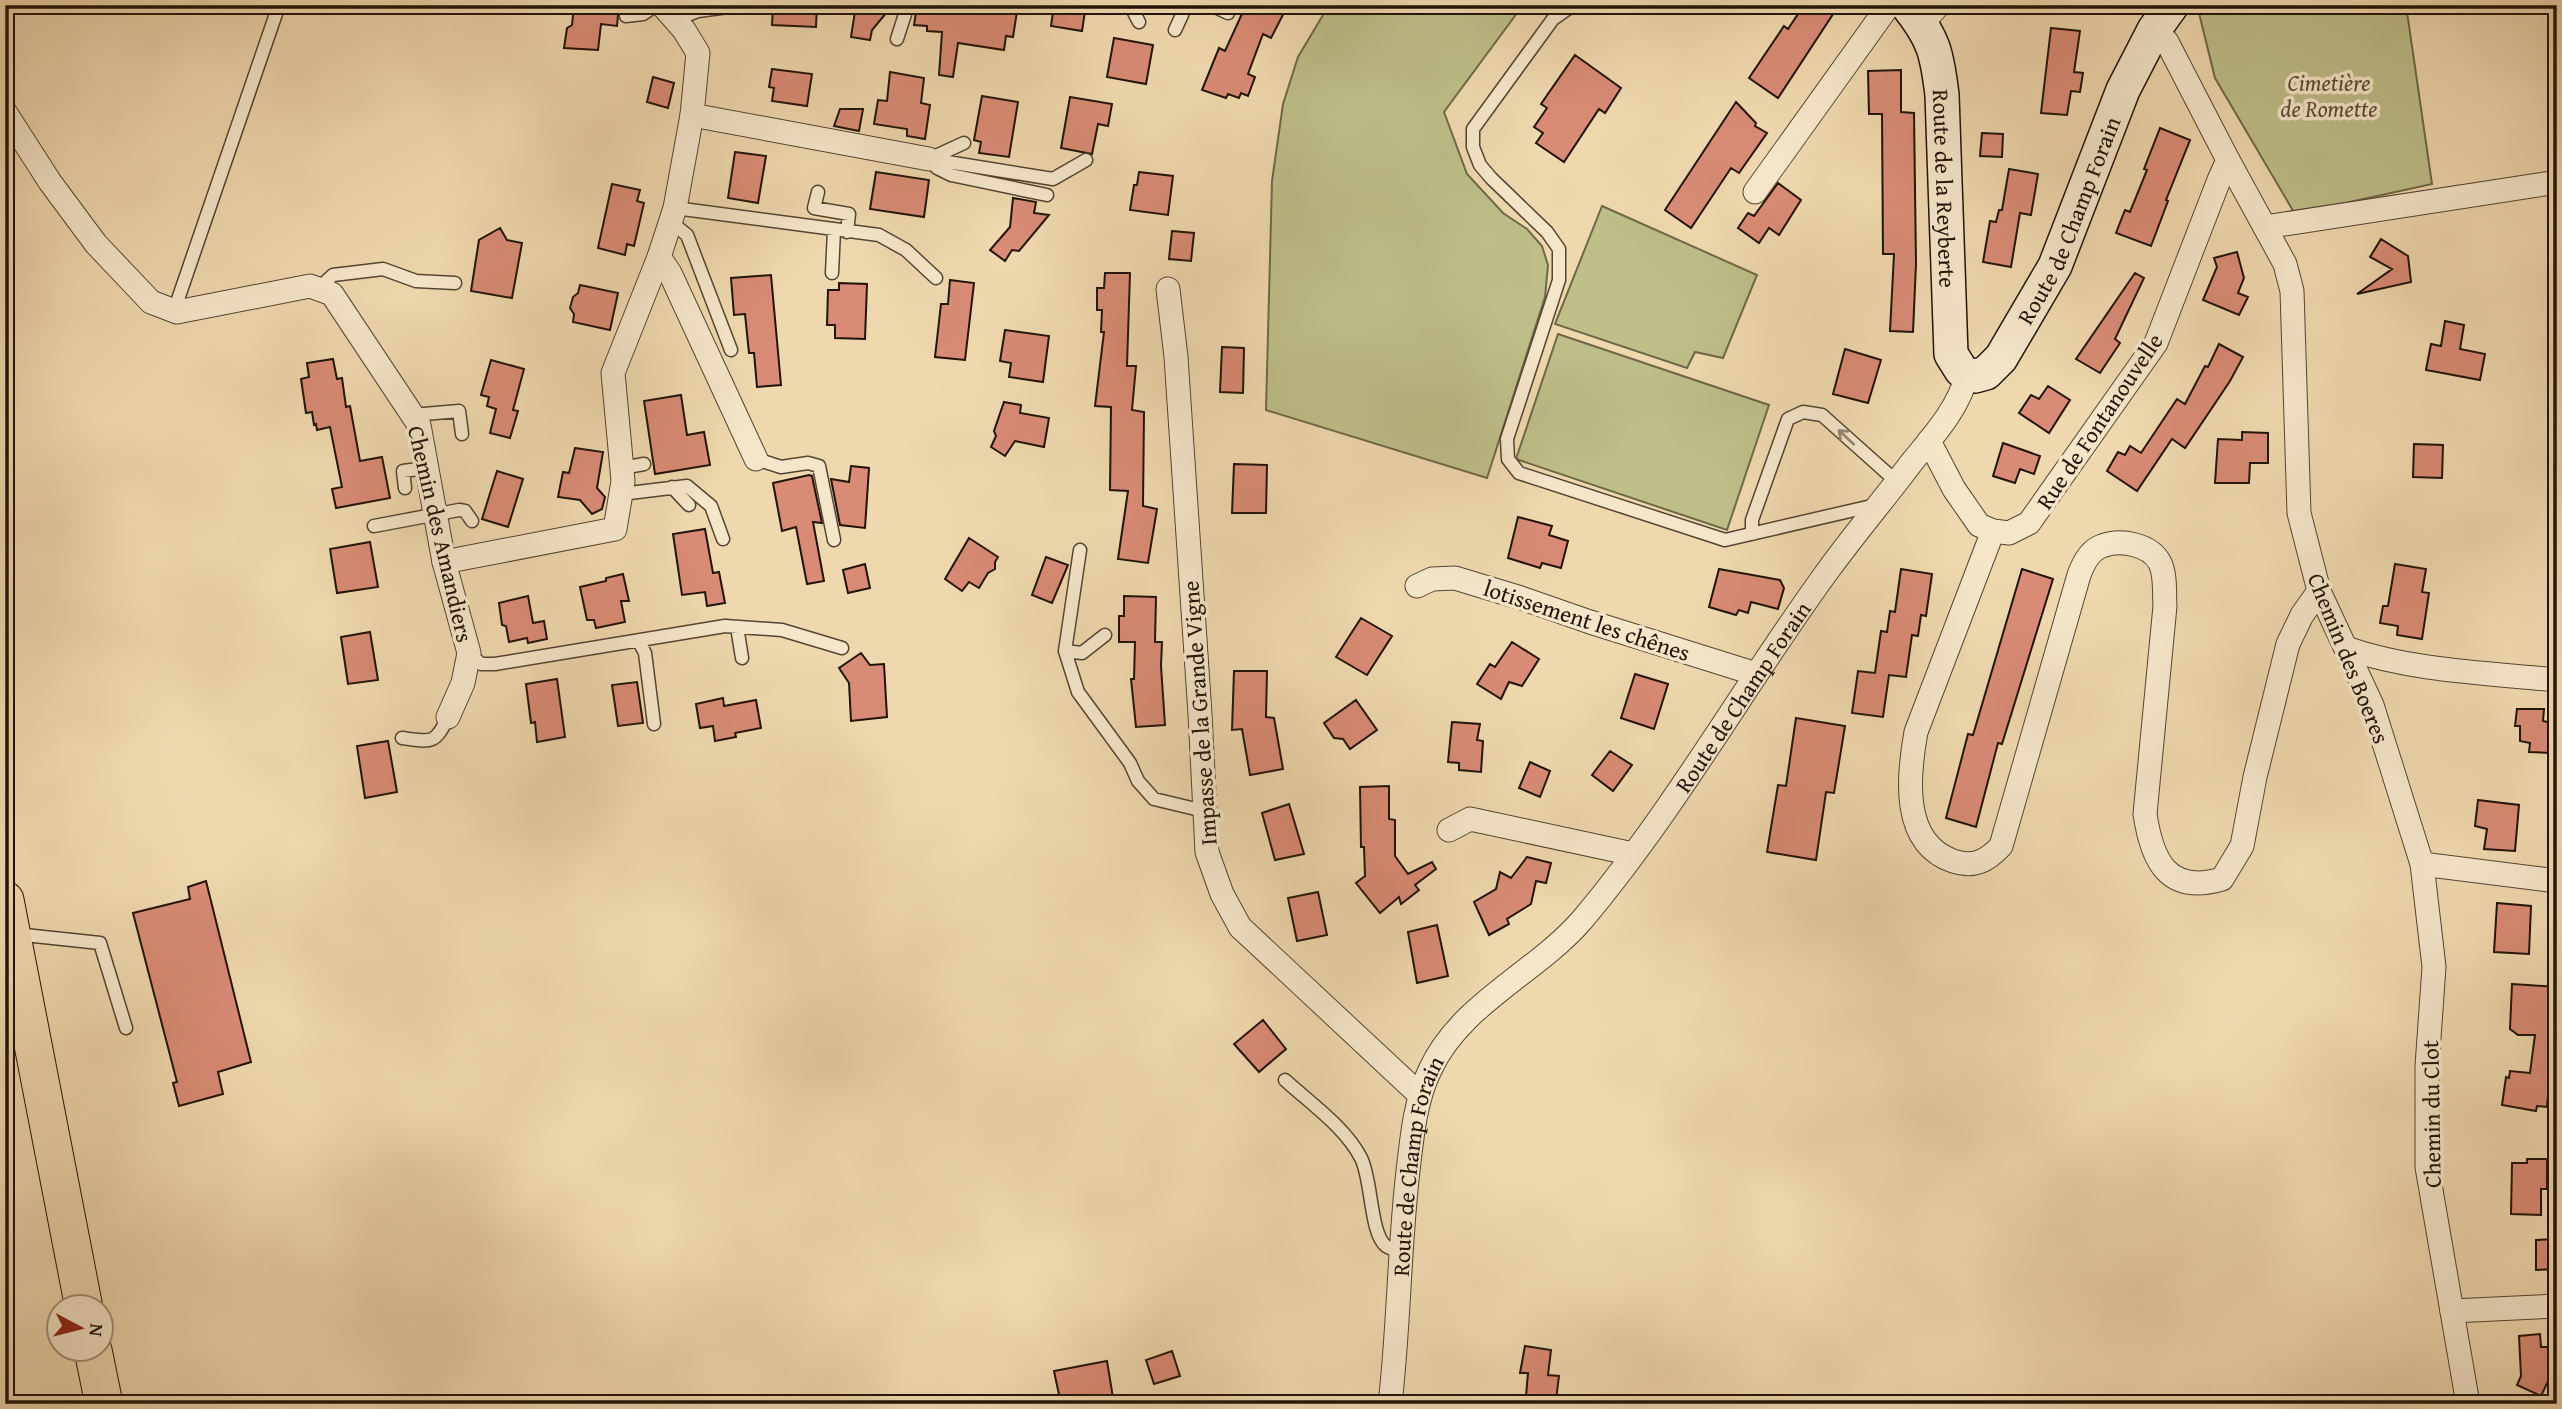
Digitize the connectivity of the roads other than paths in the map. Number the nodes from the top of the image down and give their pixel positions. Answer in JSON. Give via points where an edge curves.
{"nodes":[{"id":1,"x":279,"y":5,"type":"edge"},
{"id":2,"x":656,"y":5,"type":"edge"},
{"id":3,"x":743,"y":5,"type":"edge"},
{"id":4,"x":908,"y":5,"type":"edge"},
{"id":5,"x":1130,"y":5,"type":"edge"},
{"id":6,"x":1183,"y":5,"type":"edge"},
{"id":7,"x":1211,"y":5,"type":"edge"},
{"id":8,"x":1889,"y":5,"type":"edge"},
{"id":9,"x":1570,"y":7,"type":"edge"},
{"id":10,"x":1923,"y":11,"type":"edge"},
{"id":11,"x":668,"y":13,"type":"edge"},
{"id":12,"x":1228,"y":13,"type":"dead end"},
{"id":13,"x":626,"y":16,"type":"dead end"},
{"id":14,"x":2163,"y":18,"type":"edge"},
{"id":15,"x":1139,"y":22,"type":"dead end"},
{"id":16,"x":1175,"y":30,"type":"dead end"},
{"id":17,"x":897,"y":39,"type":"dead end"},
{"id":18,"x":5,"y":113,"type":"edge"},
{"id":19,"x":692,"y":115,"type":"junction"},
{"id":20,"x":964,"y":143,"type":"dead end"},
{"id":21,"x":929,"y":159,"type":"junction"},
{"id":22,"x":1086,"y":160,"type":"dead end"},
{"id":23,"x":2228,"y":160,"type":"junction"},
{"id":24,"x":2557,"y":182,"type":"edge"},
{"id":25,"x":818,"y":192,"type":"dead end"},
{"id":26,"x":1755,"y":192,"type":"dead end"},
{"id":27,"x":1047,"y":195,"type":"dead end"},
{"id":28,"x":673,"y":215,"type":"junction"},
{"id":29,"x":2265,"y":227,"type":"junction"},
{"id":30,"x":841,"y":231,"type":"junction"},
{"id":31,"x":659,"y":257,"type":"junction"},
{"id":32,"x":832,"y":274,"type":"dead end"},
{"id":33,"x":936,"y":278,"type":"dead end"},
{"id":34,"x":455,"y":283,"type":"dead end"},
{"id":35,"x":318,"y":289,"type":"junction"},
{"id":36,"x":1168,"y":289,"type":"dead end"},
{"id":37,"x":174,"y":311,"type":"junction"},
{"id":38,"x":731,"y":350,"type":"dead end"},
{"id":39,"x":1967,"y":375,"type":"junction"},
{"id":40,"x":412,"y":415,"type":"junction"},
{"id":41,"x":462,"y":434,"type":"dead end"},
{"id":42,"x":1929,"y":441,"type":"junction"},
{"id":43,"x":756,"y":459,"type":"joint"},
{"id":44,"x":427,"y":468,"type":"junction"},
{"id":45,"x":1897,"y":482,"type":"junction"},
{"id":46,"x":673,"y":487,"type":"junction"},
{"id":47,"x":405,"y":488,"type":"dead end"},
{"id":48,"x":621,"y":494,"type":"junction"},
{"id":49,"x":1880,"y":504,"type":"junction"},
{"id":50,"x":689,"y":505,"type":"dead end"},
{"id":51,"x":435,"y":514,"type":"junction"},
{"id":52,"x":472,"y":522,"type":"dead end"},
{"id":53,"x":374,"y":526,"type":"dead end"},
{"id":54,"x":1993,"y":531,"type":"junction"},
{"id":55,"x":1752,"y":534,"type":"junction"},
{"id":56,"x":723,"y":539,"type":"dead end"},
{"id":57,"x":834,"y":540,"type":"dead end"},
{"id":58,"x":1080,"y":550,"type":"dead end"},
{"id":59,"x":444,"y":562,"type":"junction"},
{"id":60,"x":1417,"y":586,"type":"dead end"},
{"id":61,"x":2319,"y":591,"type":"junction"},
{"id":62,"x":737,"y":627,"type":"junction"},
{"id":63,"x":1105,"y":635,"type":"dead end"},
{"id":64,"x":639,"y":642,"type":"junction"},
{"id":65,"x":842,"y":648,"type":"dead end"},
{"id":66,"x":2346,"y":648,"type":"junction"},
{"id":67,"x":1065,"y":651,"type":"junction"},
{"id":68,"x":469,"y":653,"type":"junction"},
{"id":69,"x":742,"y":658,"type":"dead end"},
{"id":70,"x":1756,"y":674,"type":"junction"},
{"id":71,"x":2557,"y":680,"type":"edge"},
{"id":72,"x":448,"y":716,"type":"joint"},
{"id":73,"x":653,"y":724,"type":"dead end"},
{"id":74,"x":402,"y":738,"type":"dead end"},
{"id":75,"x":1204,"y":811,"type":"junction"},
{"id":76,"x":1449,"y":830,"type":"dead end"},
{"id":77,"x":1633,"y":854,"type":"junction"},
{"id":78,"x":2422,"y":864,"type":"junction"},
{"id":79,"x":2557,"y":873,"type":"edge"},
{"id":80,"x":2556,"y":880,"type":"edge"},
{"id":81,"x":9,"y":917,"type":"edge"},
{"id":82,"x":126,"y":1028,"type":"dead end"},
{"id":83,"x":1285,"y":1080,"type":"dead end"},
{"id":84,"x":1420,"y":1095,"type":"junction"},
{"id":85,"x":1401,"y":1252,"type":"junction"},
{"id":86,"x":82,"y":1294,"type":"edge"},
{"id":87,"x":2557,"y":1306,"type":"edge"},
{"id":88,"x":2452,"y":1311,"type":"junction"},
{"id":89,"x":96,"y":1364,"type":"edge"},
{"id":90,"x":104,"y":1404,"type":"edge"},
{"id":91,"x":1390,"y":1404,"type":"edge"},
{"id":92,"x":2468,"y":1404,"type":"edge"}],
"edges":[{"from":1,"to":37,"type":"lane"},
{"from":2,"to":13,"type":"lane","via":[[643,15]]},
{"from":3,"to":11,"type":"lane"},
{"from":4,"to":17,"type":"lane"},
{"from":5,"to":15,"type":"lane"},
{"from":6,"to":16,"type":"lane"},
{"from":7,"to":12,"type":"lane"},
{"from":8,"to":26,"type":"street"},
{"from":9,"to":55,"type":"lane","via":[[1553,19],[1473,129],[1480,165],[1559,249],[1559,280],[1507,439],[1508,458],[1520,473],[1725,540]]},
{"from":10,"to":39,"type":"main road","name":"Route de la Reyberte","via":[[1942,95],[1951,354]]},
{"from":11,"to":19,"type":"street","via":[[698,53]]},
{"from":14,"to":23,"type":"street","via":[[2167,42]]},
{"from":14,"to":39,"type":"main road","name":"Route de Champ Forain","via":[[2123,90],[2038,298],[1993,366],[1982,375]]},
{"from":18,"to":37,"type":"street","via":[[96,244],[152,302]]},
{"from":19,"to":21,"type":"street"},
{"from":19,"to":28,"type":"street"},
{"from":20,"to":21,"type":"lane"},
{"from":21,"to":22,"type":"lane","via":[[1053,179]]},
{"from":21,"to":27,"type":"lane","via":[[951,175]]},
{"from":23,"to":29,"type":"street","name":"Chemin des Boeres"},
{"from":23,"to":54,"type":"street","name":"Rue de Fontanouvelle","via":[[2155,343],[2029,523],[2009,533]]},
{"from":24,"to":29,"type":"street"},
{"from":25,"to":30,"type":"lane","via":[[814,208],[849,214]]},
{"from":28,"to":30,"type":"lane"},
{"from":28,"to":31,"type":"street"},
{"from":28,"to":38,"type":"lane","via":[[687,235]]},
{"from":29,"to":61,"type":"street","name":"Chemin des Boeres","via":[[2285,264],[2292,291],[2299,513]]},
{"from":30,"to":32,"type":"lane"},
{"from":30,"to":33,"type":"lane","via":[[879,235],[906,250]]},
{"from":31,"to":43,"type":"street"},
{"from":31,"to":48,"type":"street","via":[[613,373],[633,466]]},
{"from":34,"to":35,"type":"lane","via":[[416,281],[383,269],[333,275]]},
{"from":35,"to":37,"type":"street","via":[[310,286]]},
{"from":35,"to":40,"type":"street","name":"Chemin des Amandiers","via":[[332,294]]},
{"from":36,"to":75,"type":"street","name":"Impasse de la Grande Vigne"},
{"from":39,"to":42,"type":"street","name":"Route de Champ Forain","via":[[1962,394]]},
{"from":40,"to":41,"type":"lane","via":[[459,411]]},
{"from":40,"to":44,"type":"street","name":"Chemin des Amandiers","via":[[419,425]]},
{"from":42,"to":45,"type":"street","name":"Route de Champ Forain"},
{"from":42,"to":54,"type":"street","via":[[1979,525]]},
{"from":43,"to":57,"type":"lane","via":[[781,467],[819,466]]},
{"from":44,"to":47,"type":"lane","via":[[403,471]]},
{"from":44,"to":51,"type":"street","name":"Chemin des Amandiers"},
{"from":45,"to":49,"type":"street","name":"Route de Champ Forain"},
{"from":45,"to":55,"type":"lane","one_way":true,"via":[[1822,415],[1802,412],[1788,419],[1752,520]]},
{"from":46,"to":48,"type":"lane"},
{"from":46,"to":50,"type":"lane"},
{"from":46,"to":56,"type":"lane","via":[[687,485],[711,506]]},
{"from":48,"to":59,"type":"street","via":[[615,529]]},
{"from":49,"to":55,"type":"lane"},
{"from":49,"to":70,"type":"street","name":"Route de Champ Forain"},
{"from":51,"to":52,"type":"lane","via":[[465,511]]},
{"from":51,"to":53,"type":"lane"},
{"from":51,"to":59,"type":"street","name":"Chemin des Amandiers"},
{"from":54,"to":61,"type":"street","via":[[1916,732],[1911,757],[1910,796],[1916,823],[1924,841],[1940,856],[1957,863],[1989,859],[2001,846],[2085,559],[2100,546],[2128,544],[2151,552],[2161,564],[2164,582],[2145,814],[2149,841],[2157,861],[2169,873],[2190,883],[2222,879],[2242,846],[2288,644]]},
{"from":58,"to":67,"type":"lane"},
{"from":59,"to":68,"type":"street","name":"Chemin des Amandiers"},
{"from":60,"to":70,"type":"street","name":"lotissement les chênes","via":[[1432,579],[1455,578]]},
{"from":61,"to":66,"type":"street","name":"Chemin des Boeres"},
{"from":62,"to":64,"type":"lane"},
{"from":62,"to":65,"type":"lane","via":[[782,630]]},
{"from":62,"to":69,"type":"lane"},
{"from":63,"to":67,"type":"lane","via":[[1082,653]]},
{"from":64,"to":68,"type":"lane","via":[[495,664],[481,664]]},
{"from":64,"to":73,"type":"lane","via":[[645,653]]},
{"from":66,"to":71,"type":"street","via":[[2372,657],[2455,670]]},
{"from":66,"to":78,"type":"street","name":"Chemin des Boeres","via":[[2372,705]]},
{"from":67,"to":75,"type":"lane","via":[[1077,692],[1130,763],[1138,781],[1154,799]]},
{"from":68,"to":72,"type":"street","name":"Chemin des Amandiers","via":[[463,683]]},
{"from":70,"to":77,"type":"street","name":"Route de Champ Forain"},
{"from":72,"to":74,"type":"lane","via":[[439,736],[429,741]]},
{"from":75,"to":84,"type":"street","name":"Impasse de la Grande Vigne","via":[[1207,852],[1240,926]]},
{"from":76,"to":77,"type":"street","via":[[1470,819]]},
{"from":77,"to":84,"type":"street","name":"Route de Champ Forain","via":[[1580,922],[1450,1038],[1430,1068]]},
{"from":78,"to":80,"type":"street"},
{"from":78,"to":88,"type":"street","name":"Chemin du Clot","via":[[2434,967],[2427,1066],[2427,1167]]},
{"from":79,"to":80,"type":"street"},
{"from":81,"to":82,"type":"lane","via":[[100,943]]},
{"from":81,"to":86,"type":"main road"},
{"from":83,"to":85,"type":"lane","via":[[1361,1157],[1378,1233],[1385,1246]]},
{"from":84,"to":85,"type":"street","name":"Route de Champ Forain"},
{"from":85,"to":91,"type":"street","name":"Route de Champ Forain"},
{"from":87,"to":88,"type":"street"},
{"from":88,"to":92,"type":"street","name":"Chemin du Clot"},
{"from":89,"to":90,"type":"main road"}]}
